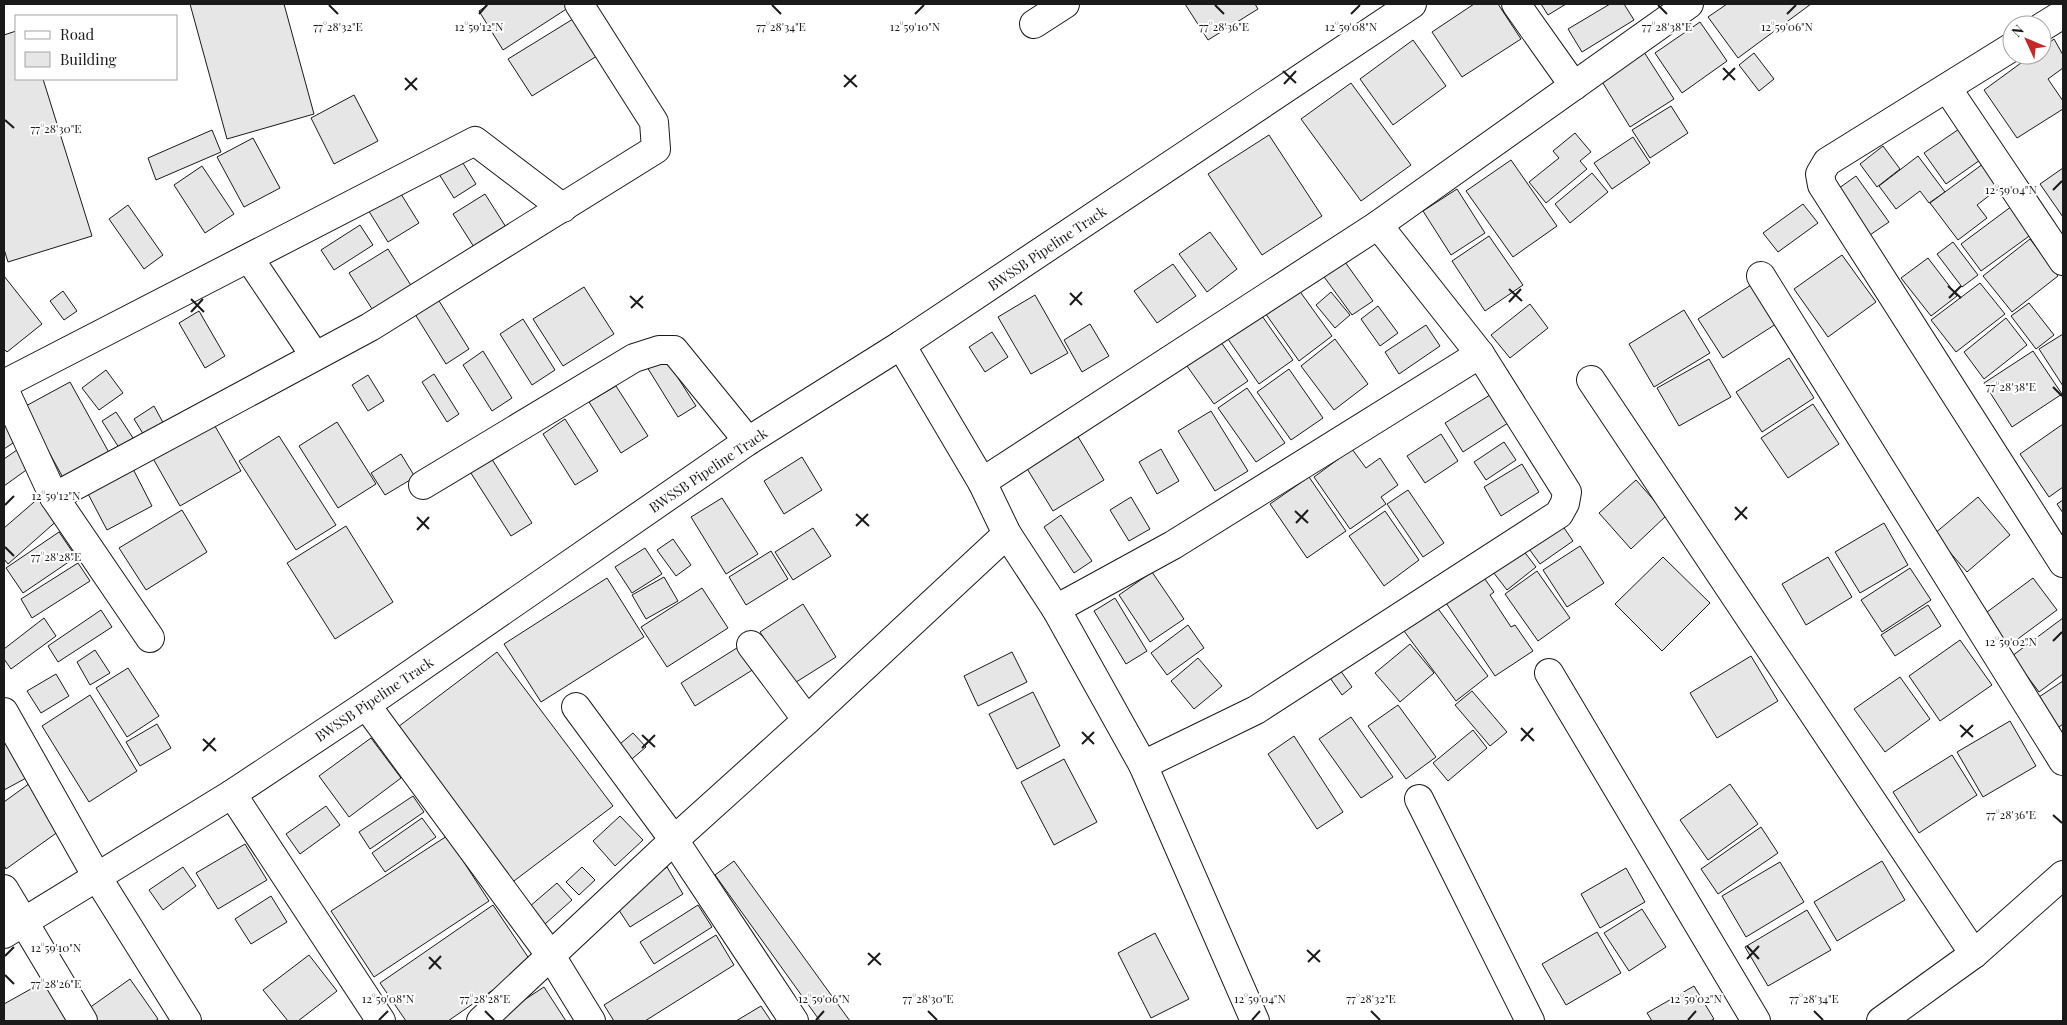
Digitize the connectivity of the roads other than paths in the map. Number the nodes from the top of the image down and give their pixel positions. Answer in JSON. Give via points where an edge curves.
{"nodes":[{"id":1,"x":579,"y":4,"type":"edge"},
{"id":2,"x":1065,"y":4,"type":"edge"},
{"id":3,"x":1412,"y":4,"type":"edge"},
{"id":4,"x":1516,"y":4,"type":"edge"},
{"id":5,"x":1689,"y":4,"type":"edge"},
{"id":6,"x":2063,"y":14,"type":"edge"},
{"id":7,"x":2052,"y":21,"type":"edge"},
{"id":8,"x":1034,"y":24,"type":"dead end"},
{"id":9,"x":2002,"y":52,"type":"edge"},
{"id":10,"x":1574,"y":86,"type":"junction"},
{"id":11,"x":1947,"y":88,"type":"junction"},
{"id":12,"x":563,"y":208,"type":"junction"},
{"id":13,"x":1378,"y":225,"type":"junction"},
{"id":14,"x":249,"y":258,"type":"junction"},
{"id":15,"x":2063,"y":261,"type":"edge"},
{"id":16,"x":1760,"y":276,"type":"dead end"},
{"id":17,"x":901,"y":345,"type":"junction"},
{"id":18,"x":1480,"y":354,"type":"junction"},
{"id":19,"x":315,"y":356,"type":"junction"},
{"id":20,"x":1590,"y":380,"type":"dead end"},
{"id":21,"x":4,"y":384,"type":"edge"},
{"id":22,"x":4,"y":389,"type":"edge"},
{"id":23,"x":748,"y":442,"type":"junction"},
{"id":24,"x":982,"y":482,"type":"junction"},
{"id":25,"x":423,"y":486,"type":"dead end"},
{"id":26,"x":54,"y":497,"type":"junction"},
{"id":27,"x":1007,"y":534,"type":"junction"},
{"id":28,"x":2063,"y":563,"type":"edge"},
{"id":29,"x":1056,"y":609,"type":"junction"},
{"id":30,"x":150,"y":638,"type":"dead end"},
{"id":31,"x":751,"y":645,"type":"dead end"},
{"id":32,"x":1549,"y":672,"type":"dead end"},
{"id":33,"x":366,"y":705,"type":"junction"},
{"id":34,"x":576,"y":707,"type":"dead end"},
{"id":35,"x":4,"y":712,"type":"edge"},
{"id":36,"x":807,"y":720,"type":"junction"},
{"id":37,"x":2063,"y":761,"type":"edge"},
{"id":38,"x":1143,"y":765,"type":"junction"},
{"id":39,"x":232,"y":794,"type":"junction"},
{"id":40,"x":1419,"y":799,"type":"dead end"},
{"id":41,"x":674,"y":840,"type":"junction"},
{"id":42,"x":2063,"y":875,"type":"edge"},
{"id":43,"x":97,"y":877,"type":"junction"},
{"id":44,"x":4,"y":889,"type":"edge"},
{"id":45,"x":13,"y":928,"type":"edge"},
{"id":46,"x":1974,"y":954,"type":"junction"},
{"id":47,"x":551,"y":956,"type":"junction"},
{"id":48,"x":82,"y":1021,"type":"edge"},
{"id":49,"x":187,"y":1021,"type":"edge"},
{"id":50,"x":381,"y":1021,"type":"edge"},
{"id":51,"x":481,"y":1021,"type":"edge"},
{"id":52,"x":592,"y":1021,"type":"edge"},
{"id":53,"x":794,"y":1021,"type":"edge"},
{"id":54,"x":1255,"y":1021,"type":"edge"},
{"id":55,"x":1530,"y":1021,"type":"edge"},
{"id":56,"x":1756,"y":1021,"type":"edge"},
{"id":57,"x":1880,"y":1021,"type":"edge"}],
"edges":[{"from":1,"to":12,"type":"street","via":[[654,122],[656,149]]},
{"from":2,"to":8,"type":"street"},
{"from":3,"to":17,"type":"street","name":"BWSSB Pipeline Track"},
{"from":4,"to":10,"type":"street"},
{"from":5,"to":10,"type":"street"},
{"from":6,"to":7,"type":"street"},
{"from":9,"to":11,"type":"street"},
{"from":10,"to":13,"type":"street"},
{"from":11,"to":15,"type":"street"},
{"from":11,"to":28,"type":"street","via":[[1827,162],[1820,174],[1822,185]]},
{"from":12,"to":14,"type":"street","via":[[476,142]]},
{"from":12,"to":19,"type":"street","via":[[370,327]]},
{"from":13,"to":18,"type":"street"},
{"from":13,"to":24,"type":"street"},
{"from":14,"to":19,"type":"street"},
{"from":14,"to":21,"type":"street"},
{"from":16,"to":37,"type":"street"},
{"from":17,"to":23,"type":"street","name":"BWSSB Pipeline Track"},
{"from":17,"to":24,"type":"street"},
{"from":18,"to":29,"type":"street","via":[[1173,544]]},
{"from":18,"to":38,"type":"street","via":[[1567,492],[1559,514],[1256,710]]},
{"from":19,"to":26,"type":"street"},
{"from":20,"to":46,"type":"street"},
{"from":22,"to":26,"type":"street"},
{"from":23,"to":25,"type":"street","via":[[674,350],[659,350],[634,358]]},
{"from":23,"to":33,"type":"street","name":"BWSSB Pipeline Track"},
{"from":24,"to":27,"type":"street"},
{"from":26,"to":30,"type":"street"},
{"from":27,"to":29,"type":"street"},
{"from":27,"to":36,"type":"street"},
{"from":29,"to":38,"type":"street"},
{"from":31,"to":36,"type":"street"},
{"from":32,"to":56,"type":"street"},
{"from":33,"to":39,"type":"street","name":"BWSSB Pipeline Track"},
{"from":33,"to":47,"type":"street"},
{"from":34,"to":41,"type":"street"},
{"from":35,"to":43,"type":"street"},
{"from":36,"to":41,"type":"street"},
{"from":38,"to":54,"type":"street"},
{"from":39,"to":43,"type":"street","name":"BWSSB Pipeline Track"},
{"from":39,"to":50,"type":"street"},
{"from":40,"to":55,"type":"street"},
{"from":41,"to":47,"type":"street"},
{"from":41,"to":53,"type":"street"},
{"from":42,"to":46,"type":"street"},
{"from":43,"to":45,"type":"street","name":"BWSSB Pipeline Track"},
{"from":43,"to":49,"type":"street"},
{"from":44,"to":45,"type":"street"},
{"from":45,"to":48,"type":"street"},
{"from":46,"to":57,"type":"street"},
{"from":47,"to":51,"type":"street"},
{"from":47,"to":52,"type":"street"}]}
